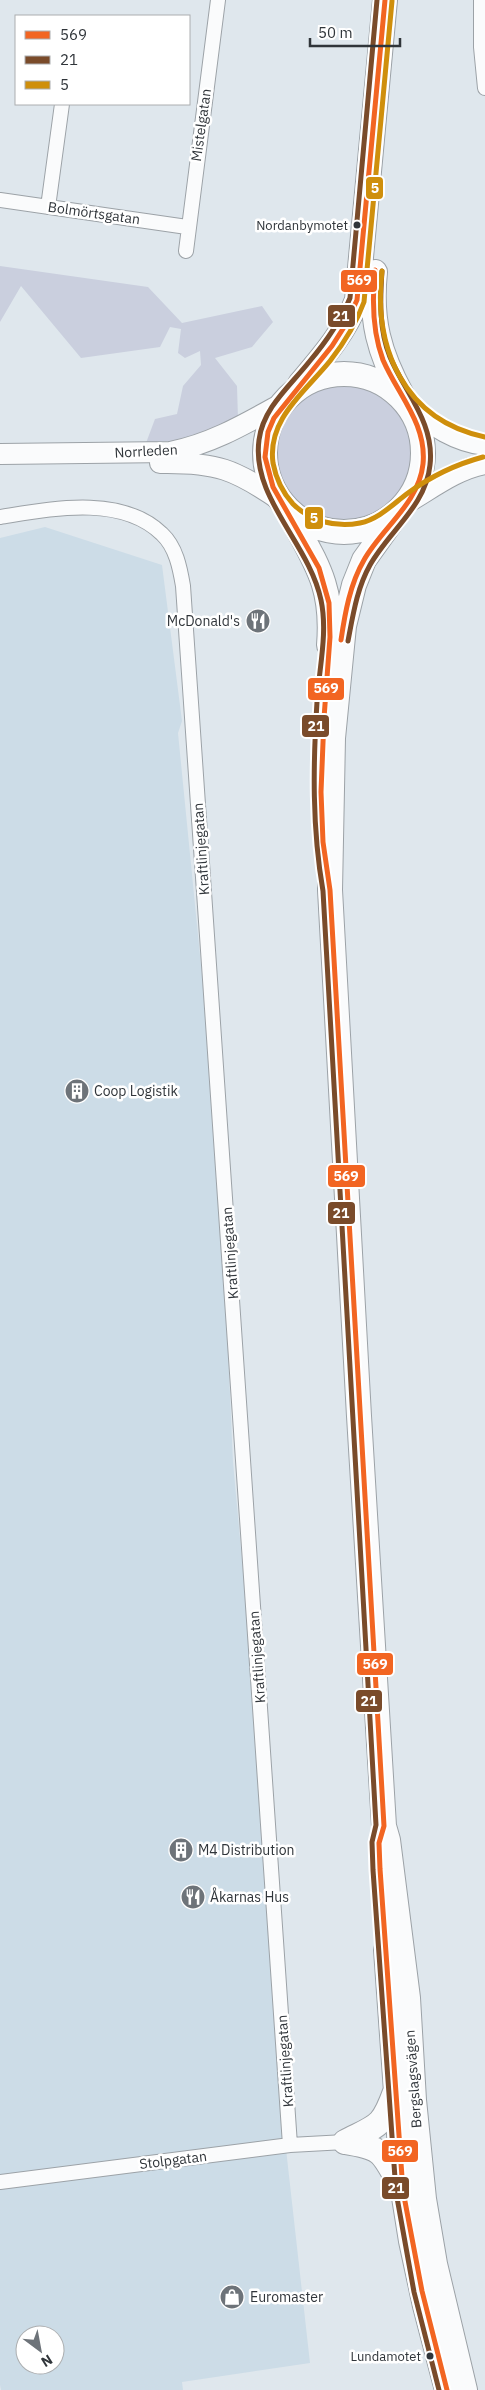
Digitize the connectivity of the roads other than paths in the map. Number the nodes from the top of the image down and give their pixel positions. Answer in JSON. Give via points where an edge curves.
{"nodes":[{"id":1,"x":218,"y":0,"type":"edge"},
{"id":2,"x":385,"y":0,"type":"edge"},
{"id":3,"x":401,"y":0,"type":"edge"},
{"id":4,"x":481,"y":0,"type":"edge"},
{"id":5,"x":485,"y":88,"type":"edge"},
{"id":6,"x":62,"y":105,"type":"edge"},
{"id":7,"x":0,"y":200,"type":"edge"},
{"id":8,"x":48,"y":207,"type":"junction"},
{"id":9,"x":187,"y":227,"type":"junction"},
{"id":10,"x":186,"y":251,"type":"dead end"},
{"id":11,"x":289,"y":396,"type":"junction"},
{"id":12,"x":408,"y":404,"type":"junction"},
{"id":13,"x":485,"y":445,"type":"edge"},
{"id":14,"x":0,"y":454,"type":"edge"},
{"id":15,"x":485,"y":464,"type":"edge"},
{"id":16,"x":0,"y":466,"type":"edge"},
{"id":17,"x":283,"y":504,"type":"junction"},
{"id":18,"x":402,"y":508,"type":"junction"},
{"id":19,"x":0,"y":517,"type":"edge"},
{"id":20,"x":330,"y":890,"type":"junction"},
{"id":21,"x":384,"y":1826,"type":"junction"},
{"id":22,"x":396,"y":2090,"type":"junction"},
{"id":23,"x":345,"y":2142,"type":"junction"},
{"id":24,"x":290,"y":2145,"type":"junction"},
{"id":25,"x":0,"y":2182,"type":"edge"},
{"id":26,"x":403,"y":2191,"type":"junction"},
{"id":27,"x":447,"y":2390,"type":"edge"},
{"id":28,"x":464,"y":2390,"type":"edge"}],
"edges":[{"from":1,"to":9,"type":"street","name":"Mistelgatan"},
{"from":2,"to":11,"type":"highway","via":[[357,300],[334,342]]},
{"from":3,"to":12,"type":"highway","via":[[372,292],[373,318],[387,368]]},
{"from":4,"to":5,"type":"street"},
{"from":6,"to":8,"type":"street"},
{"from":7,"to":8,"type":"street","name":"Bolmörtsgatan"},
{"from":8,"to":9,"type":"street","name":"Bolmörtsgatan"},
{"from":9,"to":10,"type":"street","name":"Mistelgatan"},
{"from":11,"to":12,"type":"highway","via":[[314,379],[354,373],[373,378],[391,388]]},
{"from":11,"to":14,"type":"main road","name":"Norrleden","via":[[217,438],[170,452]]},
{"from":11,"to":17,"type":"highway","via":[[271,422],[265,442],[265,463],[270,483]]},
{"from":12,"to":13,"type":"main road","via":[[448,434],[465,442]]},
{"from":12,"to":18,"type":"highway","via":[[420,426],[424,446],[417,487]]},
{"from":15,"to":18,"type":"main road","via":[[453,476]]},
{"from":16,"to":17,"type":"main road","name":"Norrleden","via":[[200,463],[236,474]]},
{"from":17,"to":18,"type":"highway","via":[[303,521],[336,532],[370,528]]},
{"from":17,"to":20,"type":"highway","name":"Bergslagsvägen","via":[[314,557],[324,580],[330,611],[322,770],[325,864]]},
{"from":18,"to":20,"type":"highway","name":"Bergslagsvägen","via":[[364,560],[344,626],[332,738]]},
{"from":19,"to":24,"type":"street","name":"Kraftlinjegatan","via":[[68,508],[126,513],[162,534],[180,567],[213,994]]},
{"from":20,"to":21,"type":"highway","name":"Bergslagsvägen"},
{"from":21,"to":22,"type":"highway","name":"Bergslagsvägen","via":[[379,1843]]},
{"from":21,"to":28,"type":"highway","name":"Bergslagsvägen","via":[[408,1998],[424,2200]]},
{"from":22,"to":23,"type":"highway","via":[[385,2118]]},
{"from":22,"to":26,"type":"highway","name":"Bergslagsvägen"},
{"from":23,"to":24,"type":"street","name":"Stolpgatan"},
{"from":23,"to":26,"type":"highway","via":[[377,2149]]},
{"from":24,"to":25,"type":"street","name":"Stolpgatan"},
{"from":26,"to":27,"type":"highway","name":"Bergslagsvägen","via":[[424,2306]]}]}
